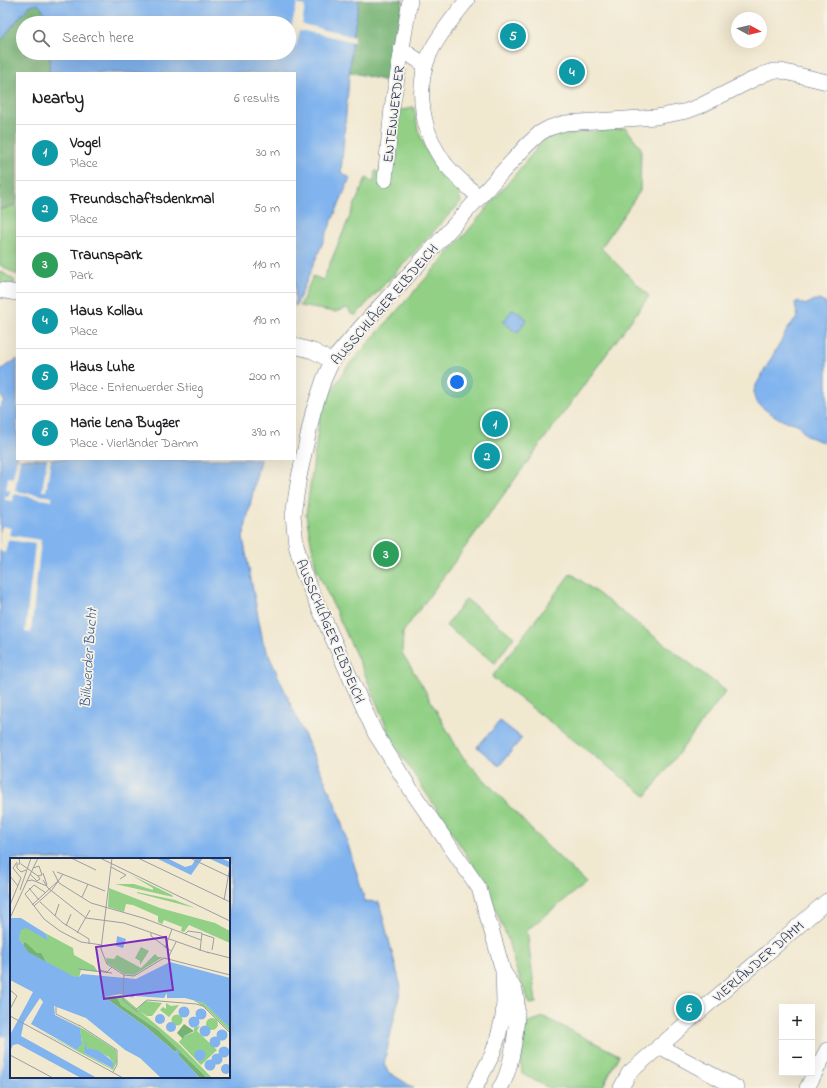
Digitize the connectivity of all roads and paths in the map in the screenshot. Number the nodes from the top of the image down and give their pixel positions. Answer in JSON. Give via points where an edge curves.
{"nodes":[{"id":1,"x":410,"y":0,"type":"edge"},
{"id":2,"x":467,"y":0,"type":"edge"},
{"id":3,"x":401,"y":49,"type":"junction"},
{"id":4,"x":425,"y":65,"type":"junction"},
{"id":5,"x":827,"y":82,"type":"edge"},
{"id":6,"x":384,"y":180,"type":"dead end"},
{"id":7,"x":479,"y":197,"type":"junction"},
{"id":8,"x":0,"y":290,"type":"edge"},
{"id":9,"x":16,"y":293,"type":"edge"},
{"id":10,"x":296,"y":346,"type":"edge"},
{"id":11,"x":332,"y":361,"type":"junction"},
{"id":12,"x":827,"y":901,"type":"edge"},
{"id":13,"x":503,"y":971,"type":"junction"},
{"id":14,"x":659,"y":1046,"type":"junction"},
{"id":15,"x":827,"y":1050,"type":"edge"},
{"id":16,"x":504,"y":1087,"type":"edge"},
{"id":17,"x":475,"y":1088,"type":"edge"},
{"id":18,"x":621,"y":1088,"type":"edge"},
{"id":19,"x":737,"y":1088,"type":"edge"},
{"id":20,"x":807,"y":1088,"type":"edge"}],
"edges":[{"from":1,"to":3,"type":"street","name":"ENTENWERDER"},
{"from":2,"to":4,"type":"street","via":[[436,42]]},
{"from":3,"to":4,"type":"street","name":"ENTENWERDER"},
{"from":3,"to":6,"type":"street","name":"ENTENWERDER"},
{"from":4,"to":7,"type":"street","via":[[422,103],[432,141],[446,165]]},
{"from":5,"to":7,"type":"street","name":"AUSSCHLÄGER ELBDEICH","via":[[773,71],[700,106],[673,114],[558,124],[527,145]]},
{"from":7,"to":11,"type":"street","name":"AUSSCHLÄGER ELBDEICH"},
{"from":8,"to":9,"type":"street"},
{"from":10,"to":11,"type":"street","via":[[313,350]]},
{"from":11,"to":13,"type":"street","name":"AUSSCHLÄGER ELBDEICH","via":[[313,412],[293,515],[302,572],[374,733],[479,888]]},
{"from":12,"to":14,"type":"street","name":"VIERLÄNDER DAMM"},
{"from":13,"to":16,"type":"street","via":[[515,989],[518,1003],[518,1017]]},
{"from":13,"to":17,"type":"street","name":"AUSSCHLÄGER ELBDEICH","via":[[503,1017],[492,1055]]},
{"from":14,"to":18,"type":"street","name":"VIERLÄNDER DAMM","via":[[629,1073]]},
{"from":14,"to":19,"type":"street"},
{"from":15,"to":20,"type":"street"}]}
